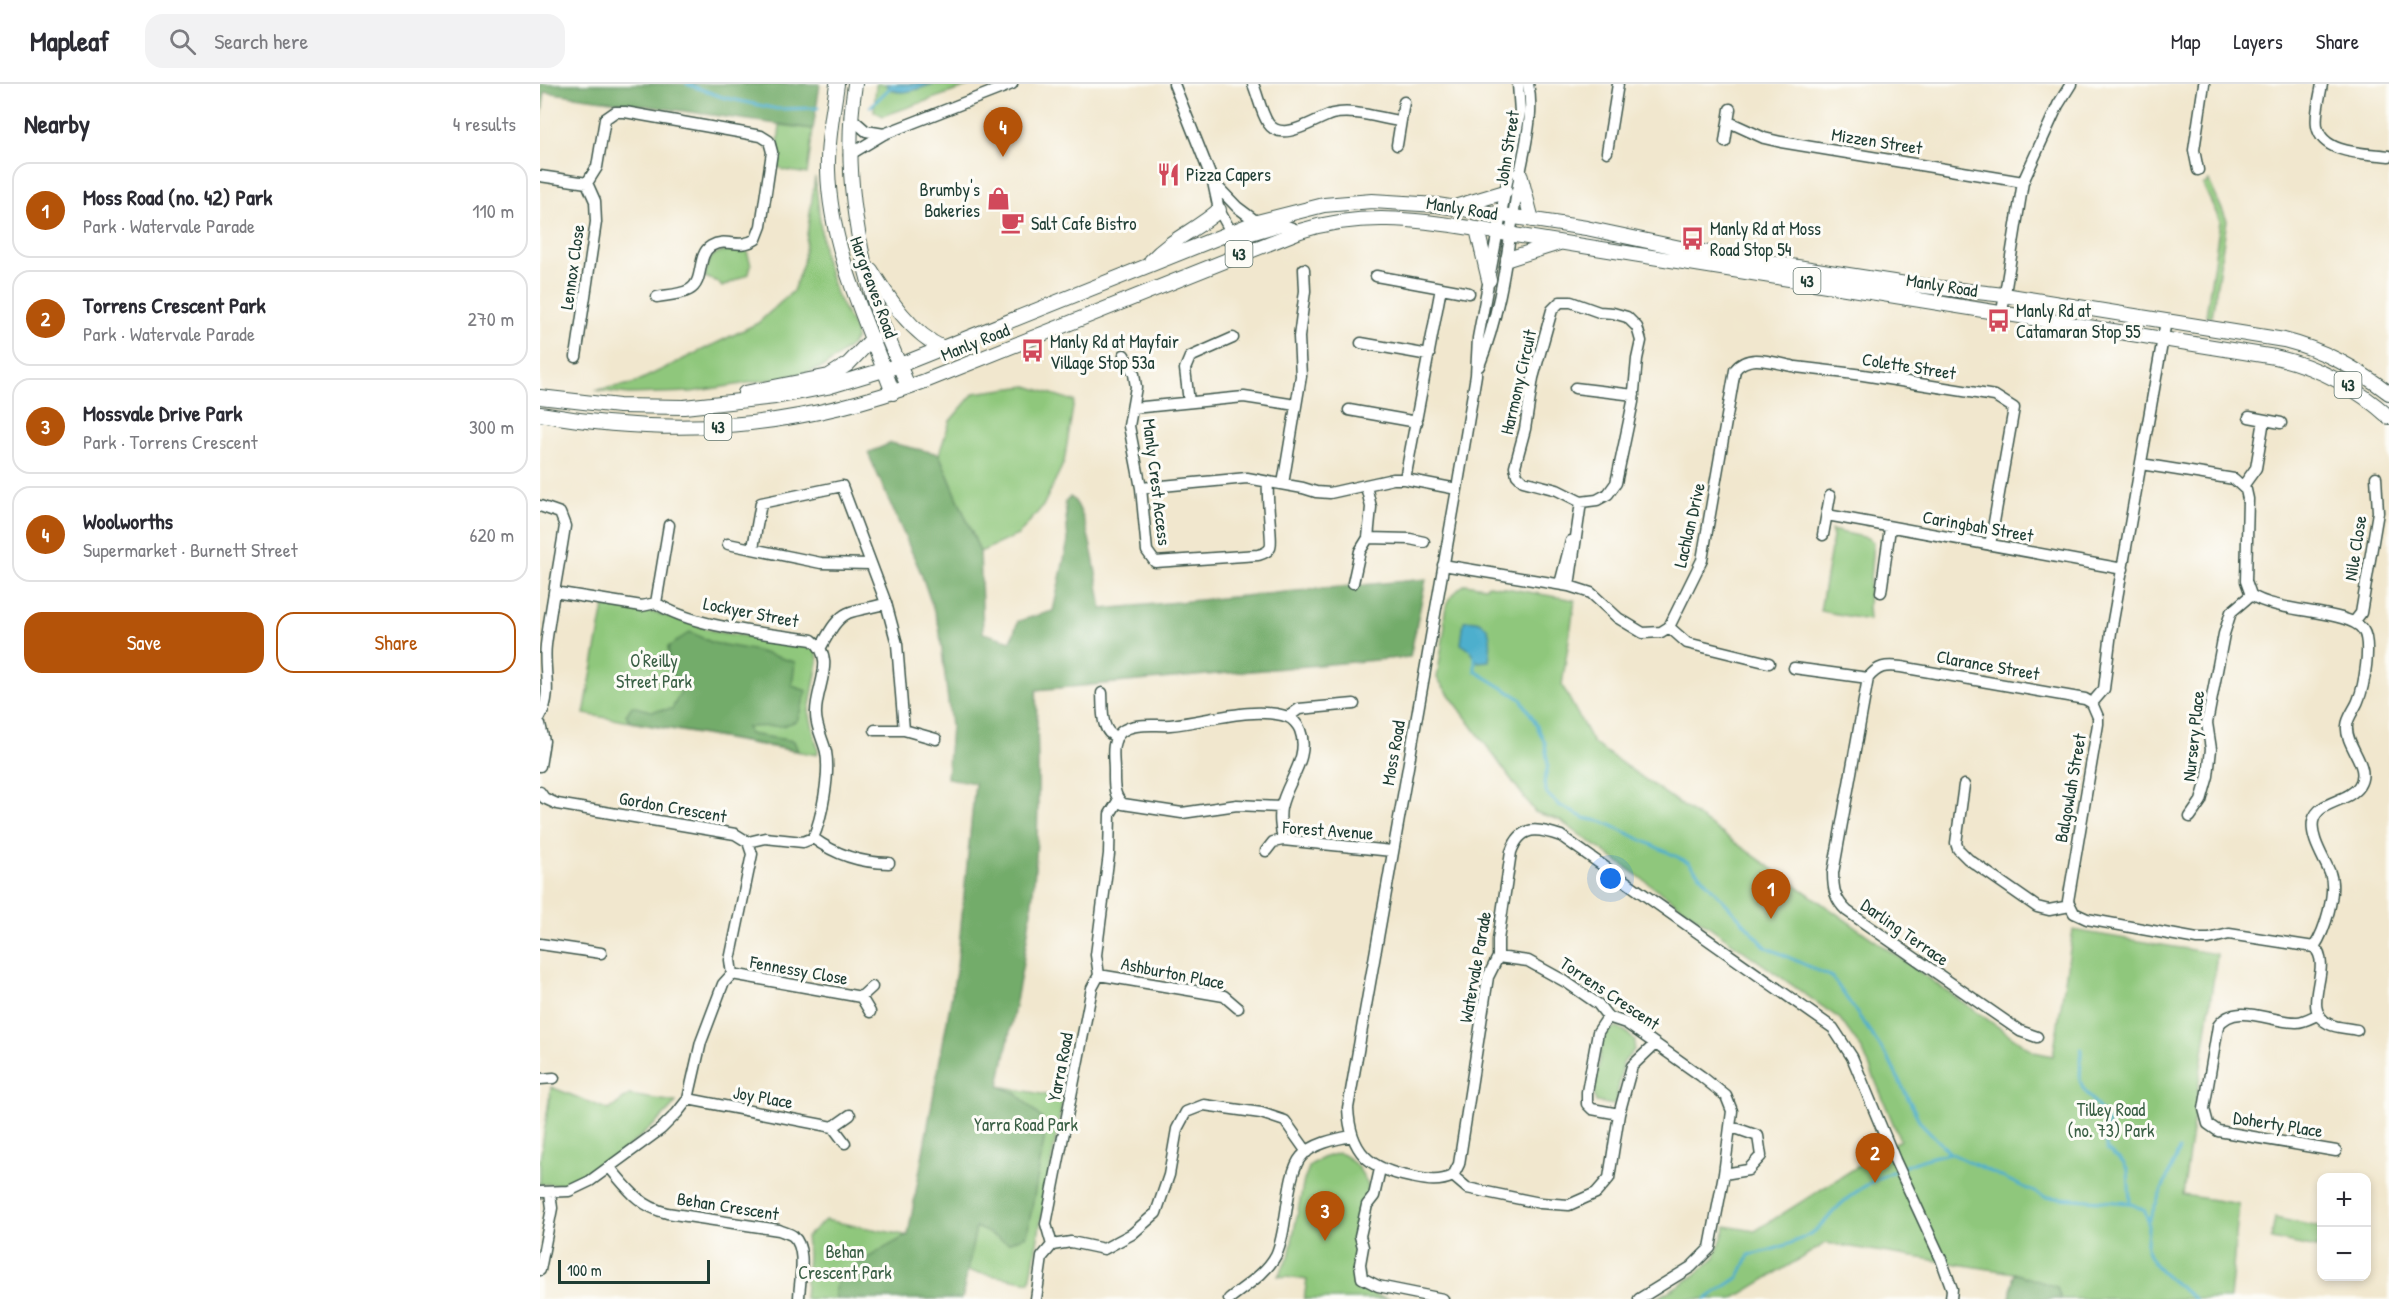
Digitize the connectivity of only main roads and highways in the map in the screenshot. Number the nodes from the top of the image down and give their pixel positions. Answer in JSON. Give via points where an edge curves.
{"nodes":[{"id":1,"x":837,"y":84,"type":"edge"},
{"id":2,"x":855,"y":84,"type":"edge"},
{"id":3,"x":1520,"y":174,"type":"road end"},
{"id":4,"x":1506,"y":192,"type":"road end"},
{"id":5,"x":1453,"y":208,"type":"junction"},
{"id":6,"x":1219,"y":210,"type":"road end"},
{"id":7,"x":1532,"y":220,"type":"junction"},
{"id":8,"x":1476,"y":228,"type":"junction"},
{"id":9,"x":1561,"y":242,"type":"junction"},
{"id":10,"x":864,"y":258,"type":"junction"},
{"id":11,"x":1508,"y":259,"type":"road end"},
{"id":12,"x":1147,"y":265,"type":"junction"},
{"id":13,"x":1489,"y":280,"type":"road end"},
{"id":14,"x":873,"y":338,"type":"junction"},
{"id":15,"x":943,"y":348,"type":"junction"},
{"id":16,"x":900,"y":365,"type":"junction"},
{"id":17,"x":885,"y":370,"type":"junction"},
{"id":18,"x":908,"y":387,"type":"junction"},
{"id":19,"x":893,"y":393,"type":"junction"},
{"id":20,"x":2389,"y":393,"type":"edge"},
{"id":21,"x":540,"y":397,"type":"edge"},
{"id":22,"x":731,"y":404,"type":"junction"},
{"id":23,"x":540,"y":414,"type":"edge"},
{"id":24,"x":2389,"y":417,"type":"edge"}],
"edges":[{"from":1,"to":14,"type":"main road","name":"Hargreaves Road","via":[[828,146],[831,211],[844,264]]},
{"from":2,"to":10,"type":"main road","name":"Hargreaves Road","via":[[849,155]]},
{"from":3,"to":7,"type":"main road"},
{"from":4,"to":5,"type":"main road"},
{"from":5,"to":7,"type":"main road","name":"Manly Road","number":"43"},
{"from":5,"to":12,"type":"main road","name":"Manly Road","number":"43","via":[[1418,202],[1364,201],[1300,210],[1257,222]]},
{"from":6,"to":12,"type":"main road","via":[[1163,247]]},
{"from":7,"to":20,"type":"main road","name":"Manly Road","number":"43","via":[[1712,254],[2284,340],[2342,361]]},
{"from":8,"to":9,"type":"main road","name":"Manly Road","number":"43"},
{"from":8,"to":13,"type":"main road"},
{"from":8,"to":18,"type":"main road","name":"Manly Road","number":"43","via":[[1390,218],[1333,222],[1300,231]]},
{"from":9,"to":11,"type":"main road"},
{"from":9,"to":24,"type":"main road","name":"Manly Road","number":"43","via":[[2258,354],[2322,372],[2357,391]]},
{"from":10,"to":15,"type":"main road","via":[[885,292],[921,335]]},
{"from":10,"to":16,"type":"main road","name":"Hargreaves Road","via":[[873,298]]},
{"from":12,"to":15,"type":"main road","name":"Manly Road","number":"43"},
{"from":14,"to":17,"type":"main road","name":"Hargreaves Road"},
{"from":14,"to":22,"type":"main road","via":[[848,364],[829,376],[746,393]]},
{"from":15,"to":16,"type":"main road","name":"Manly Road","number":"43"},
{"from":16,"to":17,"type":"main road","name":"Manly Road","number":"43"},
{"from":16,"to":18,"type":"main road","name":"Hargreaves Road"},
{"from":17,"to":19,"type":"main road","name":"Hargreaves Road"},
{"from":17,"to":22,"type":"main road","name":"Manly Road","number":"43","via":[[827,387]]},
{"from":18,"to":19,"type":"main road","name":"Manly Road","number":"43"},
{"from":19,"to":23,"type":"main road","name":"Manly Road","number":"43","via":[[817,414],[710,427],[629,426]]},
{"from":21,"to":22,"type":"main road","name":"Manly Road","number":"43","via":[[639,407]]}]}
